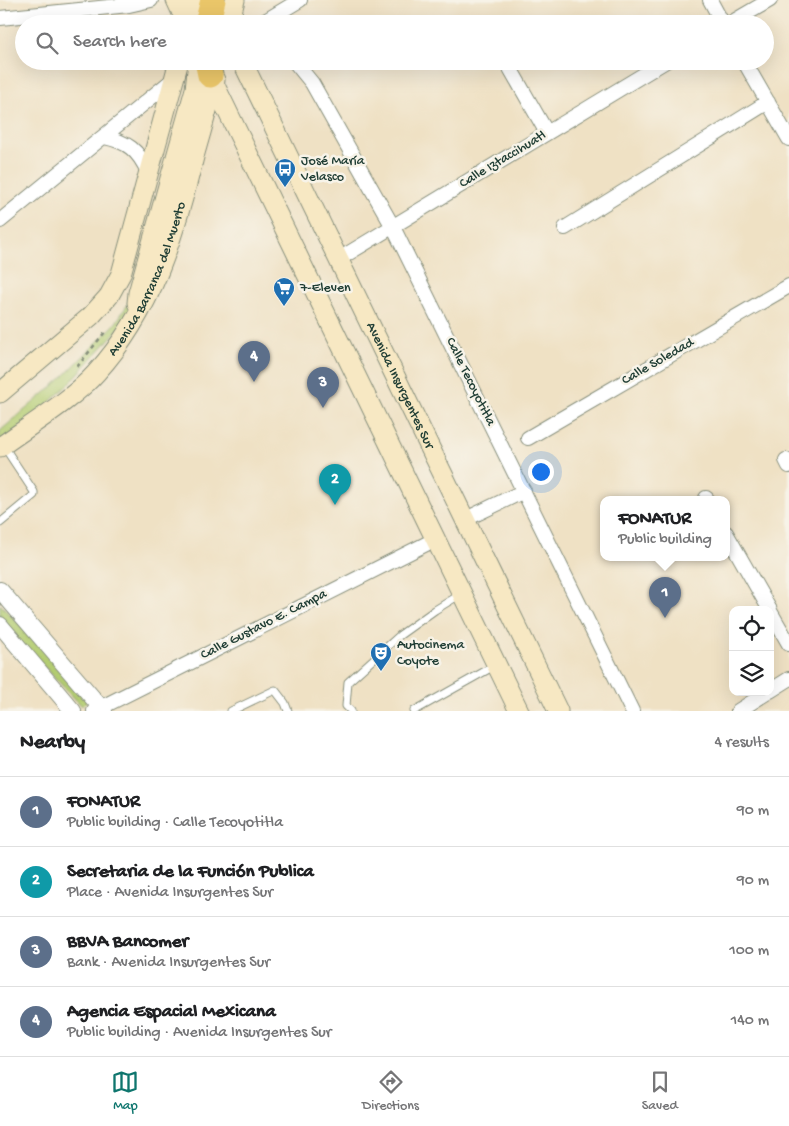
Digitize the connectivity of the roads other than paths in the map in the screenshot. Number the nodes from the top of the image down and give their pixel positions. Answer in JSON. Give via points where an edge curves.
{"nodes":[{"id":1,"x":72,"y":0,"type":"edge"},
{"id":2,"x":151,"y":0,"type":"edge"},
{"id":3,"x":176,"y":0,"type":"edge"},
{"id":4,"x":187,"y":0,"type":"edge"},
{"id":5,"x":195,"y":0,"type":"edge"},
{"id":6,"x":213,"y":0,"type":"edge"},
{"id":7,"x":235,"y":0,"type":"edge"},
{"id":8,"x":300,"y":0,"type":"edge"},
{"id":9,"x":710,"y":0,"type":"edge"},
{"id":10,"x":770,"y":0,"type":"edge"},
{"id":11,"x":46,"y":13,"type":"junction"},
{"id":12,"x":28,"y":15,"type":"edge"},
{"id":13,"x":186,"y":15,"type":"edge"},
{"id":14,"x":190,"y":15,"type":"edge"},
{"id":15,"x":193,"y":15,"type":"edge"},
{"id":16,"x":199,"y":15,"type":"edge"},
{"id":17,"x":220,"y":15,"type":"edge"},
{"id":18,"x":231,"y":15,"type":"edge"},
{"id":19,"x":275,"y":15,"type":"edge"},
{"id":20,"x":718,"y":15,"type":"edge"},
{"id":21,"x":744,"y":15,"type":"edge"},
{"id":22,"x":15,"y":16,"type":"edge"},
{"id":23,"x":0,"y":18,"type":"edge"},
{"id":24,"x":176,"y":70,"type":"edge"},
{"id":25,"x":177,"y":70,"type":"edge"},
{"id":26,"x":207,"y":70,"type":"edge"},
{"id":27,"x":208,"y":70,"type":"edge"},
{"id":28,"x":210,"y":70,"type":"edge"},
{"id":29,"x":246,"y":70,"type":"edge"},
{"id":30,"x":301,"y":70,"type":"edge"},
{"id":31,"x":511,"y":70,"type":"edge"},
{"id":32,"x":651,"y":70,"type":"edge"},
{"id":33,"x":749,"y":70,"type":"edge"},
{"id":34,"x":768,"y":102,"type":"junction"},
{"id":35,"x":547,"y":133,"type":"junction"},
{"id":36,"x":104,"y":137,"type":"junction"},
{"id":37,"x":789,"y":139,"type":"edge"},
{"id":38,"x":148,"y":172,"type":"junction"},
{"id":39,"x":0,"y":221,"type":"edge"},
{"id":40,"x":393,"y":227,"type":"junction"},
{"id":41,"x":565,"y":228,"type":"dead end"},
{"id":42,"x":339,"y":259,"type":"junction"},
{"id":43,"x":789,"y":286,"type":"edge"},
{"id":44,"x":134,"y":322,"type":"junction"},
{"id":45,"x":0,"y":393,"type":"edge"},
{"id":46,"x":528,"y":438,"type":"dead end"},
{"id":47,"x":2,"y":446,"type":"edge"},
{"id":48,"x":524,"y":491,"type":"junction"},
{"id":49,"x":466,"y":519,"type":"junction"},
{"id":50,"x":0,"y":523,"type":"edge"},
{"id":51,"x":434,"y":540,"type":"junction"},
{"id":52,"x":730,"y":540,"type":"edge"},
{"id":53,"x":0,"y":590,"type":"edge"},
{"id":54,"x":461,"y":594,"type":"junction"},
{"id":55,"x":768,"y":606,"type":"edge"},
{"id":56,"x":774,"y":617,"type":"edge"},
{"id":57,"x":0,"y":625,"type":"edge"},
{"id":58,"x":789,"y":644,"type":"edge"},
{"id":59,"x":496,"y":665,"type":"junction"},
{"id":60,"x":789,"y":679,"type":"edge"},
{"id":61,"x":774,"y":689,"type":"edge"},
{"id":62,"x":762,"y":696,"type":"edge"},
{"id":63,"x":100,"y":710,"type":"edge"},
{"id":64,"x":515,"y":710,"type":"edge"},
{"id":65,"x":73,"y":711,"type":"edge"},
{"id":66,"x":231,"y":711,"type":"edge"},
{"id":67,"x":288,"y":711,"type":"edge"},
{"id":68,"x":351,"y":711,"type":"edge"},
{"id":69,"x":414,"y":711,"type":"edge"},
{"id":70,"x":558,"y":711,"type":"edge"},
{"id":71,"x":632,"y":711,"type":"edge"},
{"id":72,"x":738,"y":711,"type":"edge"}],
"edges":[{"from":1,"to":11,"type":"street"},
{"from":2,"to":11,"type":"street"},
{"from":3,"to":13,"type":"main road"},
{"from":4,"to":14,"type":"main road"},
{"from":5,"to":15,"type":"main road"},
{"from":6,"to":16,"type":"highway"},
{"from":6,"to":17,"type":"main road"},
{"from":7,"to":18,"type":"main road"},
{"from":8,"to":19,"type":"street"},
{"from":9,"to":20,"type":"street"},
{"from":10,"to":21,"type":"street"},
{"from":11,"to":12,"type":"street"},
{"from":22,"to":23,"type":"street"},
{"from":24,"to":36,"type":"street"},
{"from":25,"to":38,"type":"main road","name":"Avenida Barranca del Muerto"},
{"from":26,"to":44,"type":"main road","via":[[195,89],[138,293]]},
{"from":27,"to":44,"type":"main road","name":"Avenida Barranca del Muerto","via":[[182,206],[158,278]]},
{"from":28,"to":51,"type":"main road"},
{"from":29,"to":42,"type":"main road","name":"Avenida Insurgentes Sur"},
{"from":30,"to":40,"type":"street","name":"Calle Tecoyotitla","via":[[312,83]]},
{"from":31,"to":35,"type":"street"},
{"from":32,"to":35,"type":"street","name":"Calle Iztaccihuatl"},
{"from":33,"to":34,"type":"street"},
{"from":34,"to":37,"type":"street"},
{"from":34,"to":41,"type":"street"},
{"from":35,"to":40,"type":"street","name":"Calle Iztaccihuatl"},
{"from":36,"to":38,"type":"street","via":[[132,148]]},
{"from":36,"to":39,"type":"street"},
{"from":38,"to":45,"type":"main road","name":"Avenida Barranca del Muerto","via":[[121,274],[109,296],[91,316]]},
{"from":40,"to":42,"type":"street","name":"Calle Iztaccihuatl"},
{"from":40,"to":48,"type":"street","name":"Calle Tecoyotitla"},
{"from":42,"to":49,"type":"main road","name":"Avenida Insurgentes Sur"},
{"from":43,"to":46,"type":"street","name":"Calle Soledad"},
{"from":44,"to":47,"type":"main road","name":"Avenida Barranca del Muerto","via":[[114,353],[95,374]]},
{"from":47,"to":50,"type":"lane","via":[[34,495]]},
{"from":48,"to":49,"type":"street"},
{"from":48,"to":71,"type":"street","name":"Calle Tecoyotitla"},
{"from":49,"to":70,"type":"main road","name":"Avenida Insurgentes Sur"},
{"from":51,"to":54,"type":"main road"},
{"from":51,"to":63,"type":"street","name":"Calle Gustavo E. Campa"},
{"from":52,"to":55,"type":"street"},
{"from":53,"to":63,"type":"street"},
{"from":54,"to":59,"type":"main road"},
{"from":54,"to":68,"type":"lane","via":[[400,635],[348,682],[346,706]]},
{"from":56,"to":58,"type":"street"},
{"from":57,"to":65,"type":"street"},
{"from":59,"to":64,"type":"main road"},
{"from":59,"to":69,"type":"lane"},
{"from":60,"to":61,"type":"street"},
{"from":62,"to":72,"type":"street"},
{"from":66,"to":67,"type":"lane","via":[[275,690]]}]}
